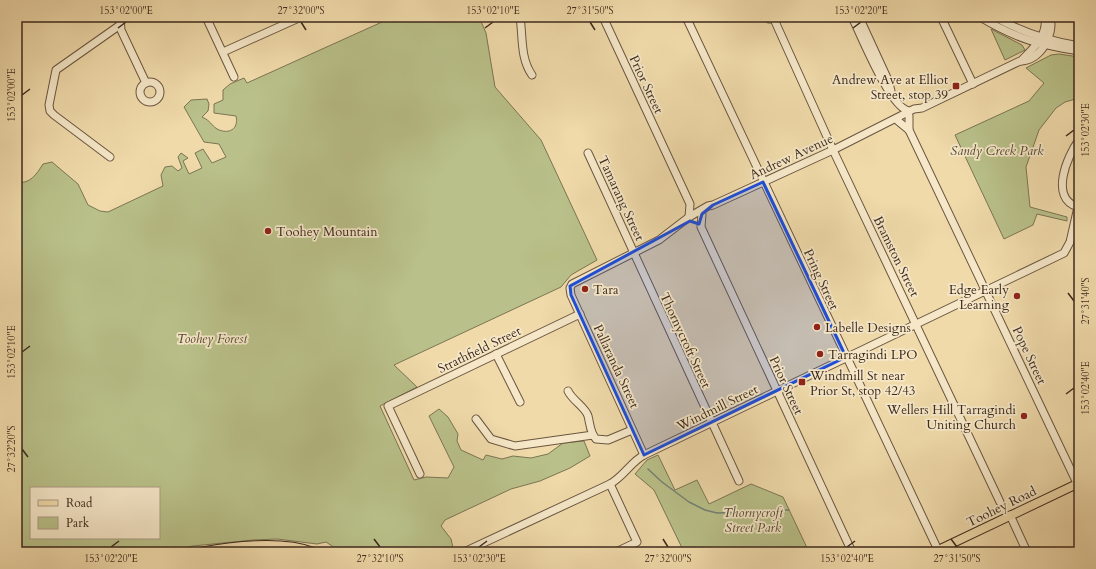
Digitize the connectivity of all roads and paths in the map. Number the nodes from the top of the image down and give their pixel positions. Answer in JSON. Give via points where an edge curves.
{"nodes":[{"id":1,"x":120,"y":17,"type":"edge"},
{"id":2,"x":206,"y":17,"type":"edge"},
{"id":3,"x":300,"y":17,"type":"edge"},
{"id":4,"x":520,"y":17,"type":"edge"},
{"id":5,"x":603,"y":17,"type":"edge"},
{"id":6,"x":686,"y":17,"type":"edge"},
{"id":7,"x":852,"y":17,"type":"edge"},
{"id":8,"x":859,"y":17,"type":"edge"},
{"id":9,"x":941,"y":17,"type":"edge"},
{"id":10,"x":980,"y":17,"type":"edge"},
{"id":11,"x":995,"y":17,"type":"edge"},
{"id":12,"x":1045,"y":17,"type":"edge"},
{"id":13,"x":1050,"y":17,"type":"edge"},
{"id":14,"x":771,"y":18,"type":"edge"},
{"id":15,"x":291,"y":19,"type":"edge"},
{"id":16,"x":120,"y":25,"type":"junction"},
{"id":17,"x":1051,"y":25,"type":"junction"},
{"id":18,"x":1042,"y":42,"type":"junction"},
{"id":19,"x":1061,"y":43,"type":"junction"},
{"id":20,"x":1079,"y":46,"type":"edge"},
{"id":21,"x":1079,"y":51,"type":"edge"},
{"id":22,"x":223,"y":52,"type":"junction"},
{"id":23,"x":532,"y":75,"type":"dead end"},
{"id":24,"x":234,"y":77,"type":"dead end"},
{"id":25,"x":146,"y":83,"type":"dead end"},
{"id":26,"x":973,"y":84,"type":"junction"},
{"id":27,"x":892,"y":95,"type":"junction"},
{"id":28,"x":897,"y":104,"type":"junction"},
{"id":29,"x":909,"y":114,"type":"junction"},
{"id":30,"x":897,"y":119,"type":"junction"},
{"id":31,"x":909,"y":130,"type":"junction"},
{"id":32,"x":1079,"y":140,"type":"edge"},
{"id":33,"x":833,"y":150,"type":"junction"},
{"id":34,"x":588,"y":154,"type":"dead end"},
{"id":35,"x":110,"y":157,"type":"dead end"},
{"id":36,"x":763,"y":182,"type":"junction"},
{"id":37,"x":690,"y":204,"type":"junction"},
{"id":38,"x":1078,"y":207,"type":"edge"},
{"id":39,"x":701,"y":212,"type":"junction"},
{"id":40,"x":689,"y":219,"type":"junction"},
{"id":41,"x":701,"y":228,"type":"junction"},
{"id":42,"x":633,"y":253,"type":"junction"},
{"id":43,"x":570,"y":288,"type":"joint"},
{"id":44,"x":986,"y":291,"type":"junction"},
{"id":45,"x":580,"y":314,"type":"junction"},
{"id":46,"x":916,"y":324,"type":"junction"},
{"id":47,"x":496,"y":354,"type":"junction"},
{"id":48,"x":846,"y":357,"type":"junction"},
{"id":49,"x":568,"y":391,"type":"dead end"},
{"id":50,"x":777,"y":391,"type":"junction"},
{"id":51,"x":520,"y":402,"type":"dead end"},
{"id":52,"x":476,"y":418,"type":"dead end"},
{"id":53,"x":711,"y":422,"type":"junction"},
{"id":54,"x":632,"y":430,"type":"junction"},
{"id":55,"x":593,"y":435,"type":"junction"},
{"id":56,"x":644,"y":455,"type":"junction"},
{"id":57,"x":420,"y":474,"type":"dead end"},
{"id":58,"x":739,"y":481,"type":"dead end"},
{"id":59,"x":1078,"y":483,"type":"edge"},
{"id":60,"x":610,"y":484,"type":"junction"},
{"id":61,"x":1000,"y":502,"type":"dead end"},
{"id":62,"x":1010,"y":515,"type":"junction"},
{"id":63,"x":936,"y":551,"type":"edge"},
{"id":64,"x":200,"y":552,"type":"edge"},
{"id":65,"x":313,"y":552,"type":"edge"},
{"id":66,"x":464,"y":552,"type":"edge"},
{"id":67,"x":616,"y":552,"type":"edge"},
{"id":68,"x":852,"y":552,"type":"edge"},
{"id":69,"x":1027,"y":552,"type":"edge"}],
"edges":[{"from":1,"to":16,"type":"street"},
{"from":2,"to":22,"type":"street"},
{"from":3,"to":15,"type":"street"},
{"from":4,"to":23,"type":"street","via":[[522,45]]},
{"from":5,"to":37,"type":"street","name":"Prior Street"},
{"from":6,"to":36,"type":"street","name":"Pring Street"},
{"from":7,"to":27,"type":"street","via":[[884,84]]},
{"from":8,"to":27,"type":"street","via":[[888,80]]},
{"from":9,"to":26,"type":"street"},
{"from":10,"to":18,"type":"street","via":[[1014,36]]},
{"from":11,"to":18,"type":"street"},
{"from":12,"to":18,"type":"street"},
{"from":13,"to":17,"type":"street"},
{"from":14,"to":33,"type":"street","name":"Bramston Street"},
{"from":15,"to":22,"type":"street"},
{"from":16,"to":25,"type":"street"},
{"from":16,"to":35,"type":"street","via":[[56,70],[49,107],[54,115]]},
{"from":17,"to":18,"type":"street"},
{"from":17,"to":19,"type":"street"},
{"from":18,"to":19,"type":"street"},
{"from":18,"to":21,"type":"street"},
{"from":18,"to":26,"type":"street","name":"Andrew Avenue","via":[[1020,62]]},
{"from":19,"to":20,"type":"street"},
{"from":22,"to":24,"type":"street"},
{"from":26,"to":29,"type":"street","name":"Andrew Avenue"},
{"from":27,"to":28,"type":"street"},
{"from":28,"to":29,"type":"street"},
{"from":28,"to":30,"type":"street"},
{"from":29,"to":30,"type":"street","name":"Andrew Avenue"},
{"from":29,"to":31,"type":"street","name":"Pope Street"},
{"from":30,"to":31,"type":"street","name":"Pope Street"},
{"from":30,"to":33,"type":"street","name":"Andrew Avenue"},
{"from":31,"to":44,"type":"street","name":"Pope Street"},
{"from":32,"to":38,"type":"street","via":[[1070,151],[1063,176],[1067,201],[1070,205]]},
{"from":33,"to":36,"type":"street","name":"Andrew Avenue"},
{"from":33,"to":46,"type":"street","name":"Bramston Street"},
{"from":34,"to":42,"type":"street","name":"Tamarang Street"},
{"from":36,"to":39,"type":"street","name":"Andrew Avenue"},
{"from":36,"to":48,"type":"street","name":"Pring Street"},
{"from":37,"to":39,"type":"street"},
{"from":37,"to":40,"type":"street"},
{"from":38,"to":44,"type":"street","name":"Windmill Street","via":[[1070,242],[1064,253]]},
{"from":39,"to":40,"type":"street","name":"Andrew Avenue"},
{"from":39,"to":41,"type":"street","name":"Prior Street"},
{"from":40,"to":41,"type":"street"},
{"from":40,"to":42,"type":"street","name":"Andrew Avenue","via":[[659,240]]},
{"from":41,"to":50,"type":"street","name":"Prior Street"},
{"from":42,"to":43,"type":"street","name":"Andrew Avenue","via":[[574,282]]},
{"from":42,"to":53,"type":"street","name":"Thornycroft Street"},
{"from":43,"to":45,"type":"street","name":"Pallaranda Street"},
{"from":44,"to":46,"type":"street","name":"Windmill Street"},
{"from":44,"to":59,"type":"street","name":"Pope Street"},
{"from":45,"to":47,"type":"street","name":"Strathfield Street"},
{"from":45,"to":54,"type":"street","name":"Pallaranda Street"},
{"from":46,"to":48,"type":"street","name":"Windmill Street"},
{"from":46,"to":61,"type":"street","name":"Bramston Street"},
{"from":47,"to":51,"type":"street"},
{"from":47,"to":57,"type":"street","name":"Strathfield Street","via":[[388,406]]},
{"from":48,"to":50,"type":"street","name":"Windmill Street"},
{"from":48,"to":63,"type":"street","name":"Pring Street"},
{"from":49,"to":55,"type":"street","via":[[587,414]]},
{"from":50,"to":53,"type":"street","name":"Windmill Street"},
{"from":50,"to":68,"type":"street","name":"Prior Street"},
{"from":52,"to":55,"type":"street","via":[[491,439],[515,446]]},
{"from":53,"to":56,"type":"street","name":"Windmill Street"},
{"from":53,"to":58,"type":"street","name":"Thornycroft Street"},
{"from":54,"to":55,"type":"street","via":[[604,440],[596,439]]},
{"from":54,"to":56,"type":"street","name":"Pallaranda Street"},
{"from":56,"to":60,"type":"street","name":"Windmill Street","via":[[618,480]]},
{"from":59,"to":62,"type":"main road","name":"Toohey Road"},
{"from":60,"to":66,"type":"street","name":"Windmill Street"},
{"from":60,"to":67,"type":"street","via":[[637,542]]},
{"from":62,"to":63,"type":"main road","name":"Toohey Road"},
{"from":62,"to":69,"type":"street"},
{"from":64,"to":65,"type":"main road","via":[[266,546]]}]}
